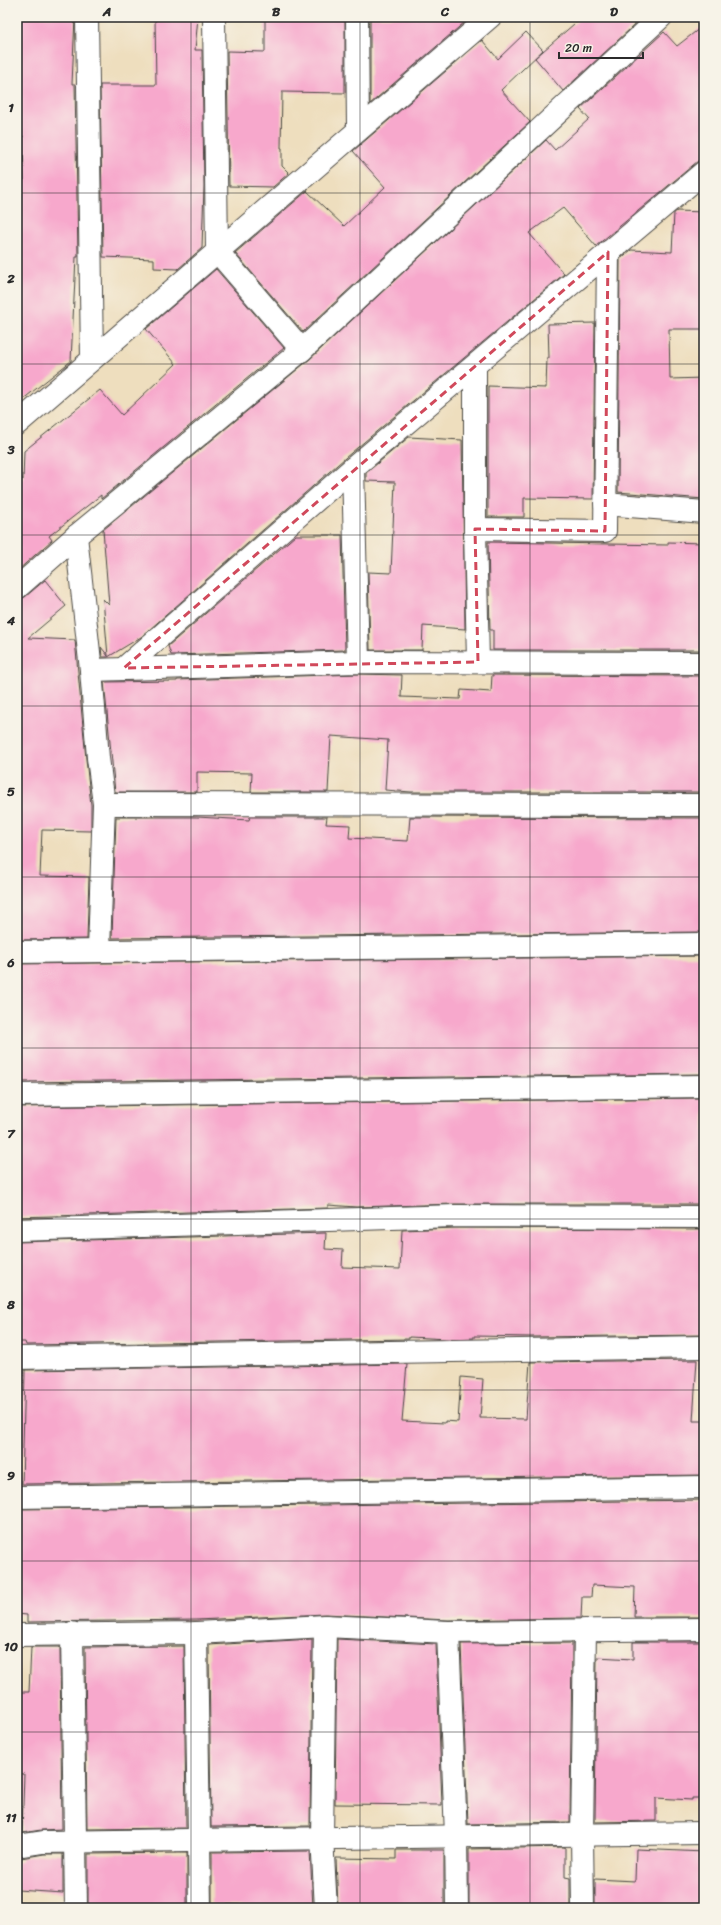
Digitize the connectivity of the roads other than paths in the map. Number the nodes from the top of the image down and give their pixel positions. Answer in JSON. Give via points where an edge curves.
{"nodes":[{"id":1,"x":86,"y":17,"type":"edge"},
{"id":2,"x":214,"y":17,"type":"edge"},
{"id":3,"x":357,"y":17,"type":"edge"},
{"id":4,"x":661,"y":17,"type":"edge"},
{"id":5,"x":486,"y":19,"type":"edge"},
{"id":6,"x":358,"y":130,"type":"junction"},
{"id":7,"x":704,"y":172,"type":"edge"},
{"id":8,"x":217,"y":251,"type":"junction"},
{"id":9,"x":608,"y":252,"type":"junction"},
{"id":10,"x":302,"y":350,"type":"junction"},
{"id":11,"x":92,"y":359,"type":"junction"},
{"id":12,"x":475,"y":367,"type":"junction"},
{"id":13,"x":17,"y":424,"type":"edge"},
{"id":14,"x":353,"y":468,"type":"junction"},
{"id":15,"x":605,"y":504,"type":"junction"},
{"id":16,"x":704,"y":512,"type":"edge"},
{"id":17,"x":475,"y":529,"type":"junction"},
{"id":18,"x":76,"y":536,"type":"junction"},
{"id":19,"x":17,"y":588,"type":"edge"},
{"id":20,"x":358,"y":662,"type":"junction"},
{"id":21,"x":478,"y":662,"type":"junction"},
{"id":22,"x":704,"y":663,"type":"edge"},
{"id":23,"x":124,"y":668,"type":"junction"},
{"id":24,"x":91,"y":670,"type":"junction"},
{"id":25,"x":104,"y":804,"type":"junction"},
{"id":26,"x":704,"y":805,"type":"edge"},
{"id":27,"x":704,"y":944,"type":"edge"},
{"id":28,"x":99,"y":950,"type":"junction"},
{"id":29,"x":17,"y":952,"type":"edge"},
{"id":30,"x":704,"y":1086,"type":"edge"},
{"id":31,"x":17,"y":1095,"type":"edge"},
{"id":32,"x":704,"y":1217,"type":"edge"},
{"id":33,"x":17,"y":1230,"type":"edge"},
{"id":34,"x":704,"y":1346,"type":"edge"},
{"id":35,"x":17,"y":1358,"type":"edge"},
{"id":36,"x":704,"y":1487,"type":"edge"},
{"id":37,"x":17,"y":1497,"type":"edge"},
{"id":38,"x":324,"y":1626,"type":"junction"},
{"id":39,"x":704,"y":1629,"type":"edge"},
{"id":40,"x":585,"y":1630,"type":"junction"},
{"id":41,"x":448,"y":1632,"type":"junction"},
{"id":42,"x":72,"y":1633,"type":"junction"},
{"id":43,"x":196,"y":1633,"type":"junction"},
{"id":44,"x":17,"y":1635,"type":"edge"},
{"id":45,"x":704,"y":1833,"type":"edge"},
{"id":46,"x":582,"y":1834,"type":"junction"},
{"id":47,"x":456,"y":1836,"type":"junction"},
{"id":48,"x":322,"y":1838,"type":"junction"},
{"id":49,"x":199,"y":1840,"type":"junction"},
{"id":50,"x":76,"y":1841,"type":"junction"},
{"id":51,"x":17,"y":1846,"type":"edge"},
{"id":52,"x":76,"y":1908,"type":"edge"},
{"id":53,"x":200,"y":1908,"type":"edge"},
{"id":54,"x":326,"y":1908,"type":"edge"},
{"id":55,"x":457,"y":1908,"type":"edge"},
{"id":56,"x":583,"y":1908,"type":"edge"}],
"edges":[{"from":1,"to":11,"type":"street"},
{"from":2,"to":8,"type":"street"},
{"from":3,"to":6,"type":"street"},
{"from":4,"to":10,"type":"street"},
{"from":5,"to":6,"type":"street"},
{"from":6,"to":8,"type":"street"},
{"from":7,"to":9,"type":"street"},
{"from":8,"to":10,"type":"street"},
{"from":8,"to":11,"type":"street"},
{"from":9,"to":12,"type":"street"},
{"from":9,"to":15,"type":"street"},
{"from":10,"to":18,"type":"street"},
{"from":11,"to":13,"type":"street"},
{"from":12,"to":14,"type":"street"},
{"from":12,"to":17,"type":"street"},
{"from":14,"to":20,"type":"street"},
{"from":14,"to":23,"type":"street"},
{"from":15,"to":16,"type":"street"},
{"from":15,"to":17,"type":"street","via":[[605,531]]},
{"from":17,"to":21,"type":"street"},
{"from":18,"to":19,"type":"street"},
{"from":18,"to":24,"type":"street"},
{"from":20,"to":21,"type":"street"},
{"from":20,"to":23,"type":"street"},
{"from":21,"to":22,"type":"street"},
{"from":23,"to":24,"type":"street"},
{"from":24,"to":25,"type":"street"},
{"from":25,"to":26,"type":"street"},
{"from":25,"to":28,"type":"street"},
{"from":27,"to":28,"type":"street"},
{"from":28,"to":29,"type":"street"},
{"from":30,"to":31,"type":"street"},
{"from":32,"to":33,"type":"street","via":[[455,1216]]},
{"from":34,"to":35,"type":"street"},
{"from":36,"to":37,"type":"street"},
{"from":38,"to":41,"type":"street"},
{"from":38,"to":43,"type":"street"},
{"from":38,"to":48,"type":"street"},
{"from":39,"to":40,"type":"street"},
{"from":40,"to":41,"type":"street"},
{"from":40,"to":46,"type":"street"},
{"from":41,"to":47,"type":"street"},
{"from":42,"to":43,"type":"street"},
{"from":42,"to":44,"type":"street"},
{"from":42,"to":50,"type":"street"},
{"from":43,"to":49,"type":"street"},
{"from":45,"to":46,"type":"street"},
{"from":46,"to":47,"type":"street"},
{"from":46,"to":56,"type":"street"},
{"from":47,"to":48,"type":"street"},
{"from":47,"to":55,"type":"street"},
{"from":48,"to":49,"type":"street"},
{"from":48,"to":54,"type":"street"},
{"from":49,"to":50,"type":"street"},
{"from":49,"to":53,"type":"street"},
{"from":50,"to":51,"type":"street"},
{"from":50,"to":52,"type":"street"}]}
